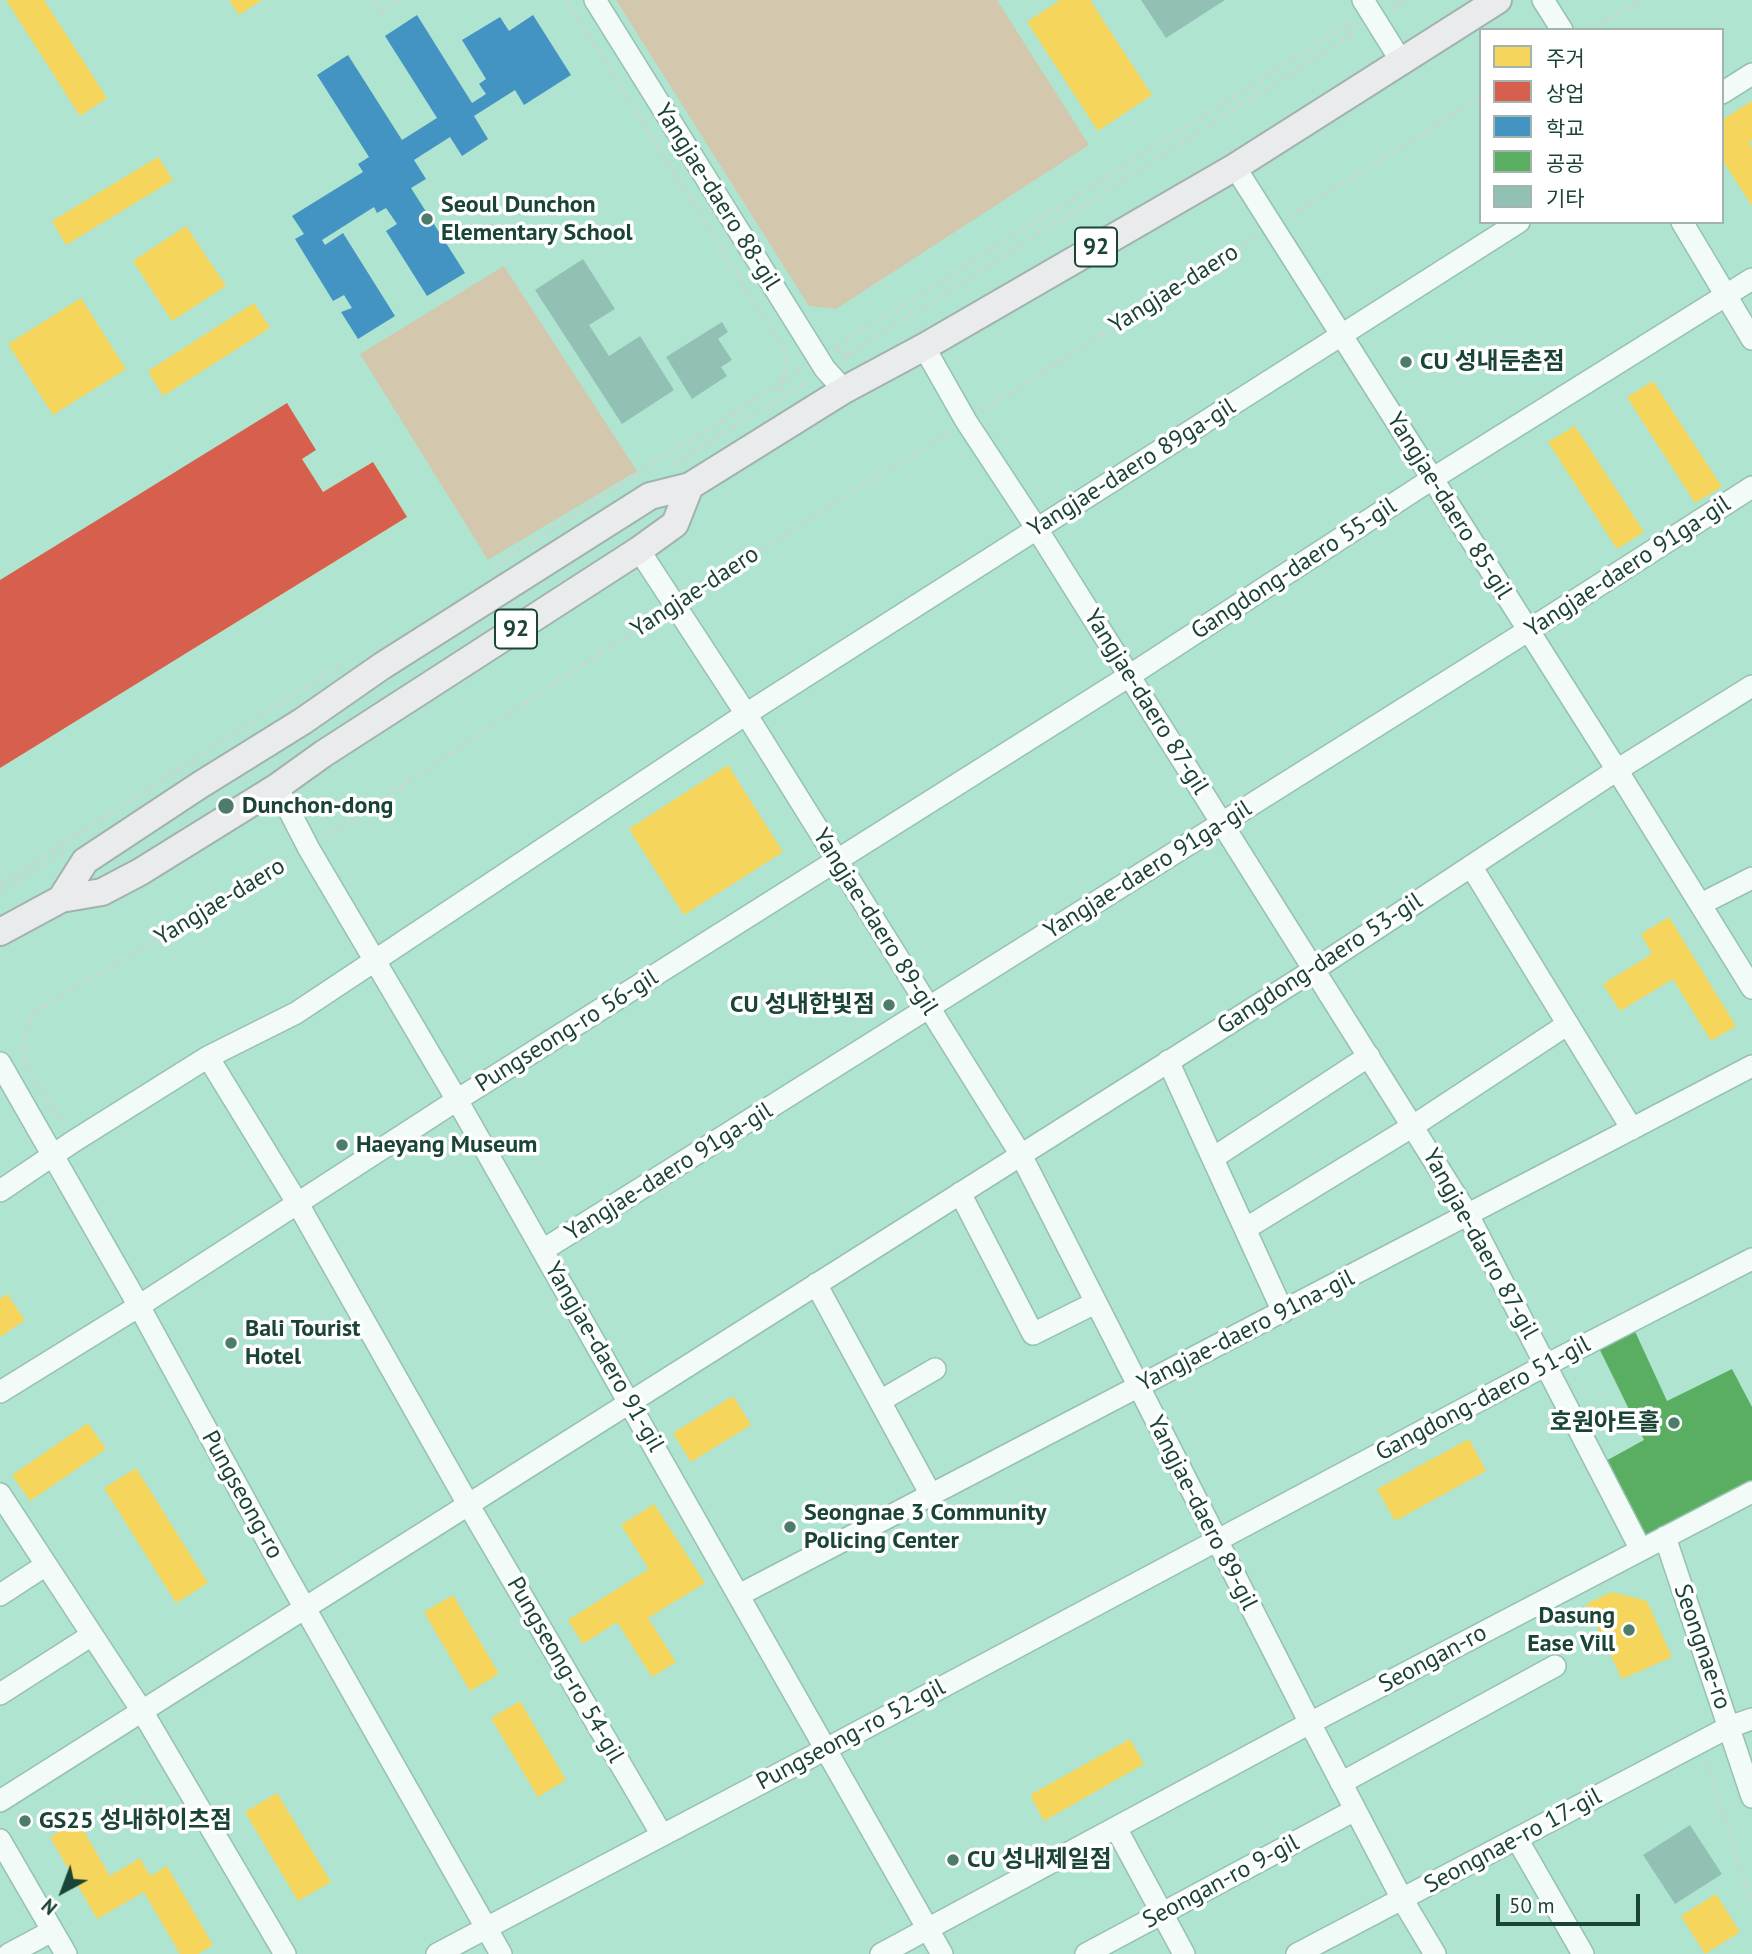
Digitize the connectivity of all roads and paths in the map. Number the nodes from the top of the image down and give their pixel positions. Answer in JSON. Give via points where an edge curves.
{"nodes":[{"id":1,"x":375,"y":0,"type":"edge"},
{"id":2,"x":403,"y":0,"type":"edge"},
{"id":3,"x":566,"y":0,"type":"edge"},
{"id":4,"x":595,"y":0,"type":"edge"},
{"id":5,"x":1396,"y":0,"type":"edge"},
{"id":6,"x":1498,"y":0,"type":"edge"},
{"id":7,"x":1544,"y":0,"type":"edge"},
{"id":8,"x":1637,"y":0,"type":"edge"},
{"id":9,"x":1406,"y":1,"type":"edge"},
{"id":10,"x":1369,"y":10,"type":"edge"},
{"id":11,"x":1561,"y":28,"type":"edge"},
{"id":12,"x":1593,"y":28,"type":"edge"},
{"id":13,"x":1401,"y":61,"type":"junction"},
{"id":14,"x":1752,"y":74,"type":"edge"},
{"id":15,"x":1724,"y":92,"type":"edge"},
{"id":16,"x":1479,"y":98,"type":"edge"},
{"id":17,"x":1235,"y":167,"type":"junction"},
{"id":18,"x":1516,"y":224,"type":"edge"},
{"id":19,"x":1683,"y":224,"type":"edge"},
{"id":20,"x":1272,"y":226,"type":"junction"},
{"id":21,"x":1752,"y":279,"type":"edge"},
{"id":22,"x":1725,"y":296,"type":"junction"},
{"id":23,"x":1341,"y":335,"type":"junction"},
{"id":24,"x":1752,"y":339,"type":"edge"},
{"id":25,"x":923,"y":347,"type":"junction"},
{"id":26,"x":821,"y":364,"type":"junction"},
{"id":27,"x":784,"y":380,"type":"junction"},
{"id":28,"x":844,"y":390,"type":"junction"},
{"id":29,"x":781,"y":397,"type":"junction"},
{"id":30,"x":966,"y":421,"type":"junction"},
{"id":31,"x":664,"y":471,"type":"dead end"},
{"id":32,"x":1433,"y":479,"type":"junction"},
{"id":33,"x":690,"y":486,"type":"junction"},
{"id":34,"x":1752,"y":487,"type":"edge"},
{"id":35,"x":1037,"y":529,"type":"junction"},
{"id":36,"x":639,"y":550,"type":"junction"},
{"id":37,"x":488,"y":570,"type":"dead end"},
{"id":38,"x":674,"y":603,"type":"junction"},
{"id":39,"x":1529,"y":630,"type":"junction"},
{"id":40,"x":349,"y":659,"type":"dead end"},
{"id":41,"x":1129,"y":676,"type":"junction"},
{"id":42,"x":1752,"y":686,"type":"edge"},
{"id":43,"x":746,"y":714,"type":"junction"},
{"id":44,"x":1618,"y":770,"type":"junction"},
{"id":45,"x":277,"y":786,"type":"junction"},
{"id":46,"x":1222,"y":823,"type":"junction"},
{"id":47,"x":70,"y":848,"type":"dead end"},
{"id":48,"x":309,"y":849,"type":"junction"},
{"id":49,"x":836,"y":859,"type":"junction"},
{"id":50,"x":1471,"y":866,"type":"junction"},
{"id":51,"x":1752,"y":878,"type":"edge"},
{"id":52,"x":0,"y":884,"type":"edge"},
{"id":53,"x":0,"y":892,"type":"edge"},
{"id":54,"x":61,"y":899,"type":"junction"},
{"id":55,"x":1701,"y":904,"type":"junction"},
{"id":56,"x":0,"y":932,"type":"edge"},
{"id":57,"x":376,"y":960,"type":"junction"},
{"id":58,"x":1315,"y":969,"type":"junction"},
{"id":59,"x":1752,"y":988,"type":"edge"},
{"id":60,"x":929,"y":1008,"type":"junction"},
{"id":61,"x":1568,"y":1024,"type":"junction"},
{"id":62,"x":208,"y":1056,"type":"junction"},
{"id":63,"x":1369,"y":1056,"type":"junction"},
{"id":64,"x":1168,"y":1061,"type":"junction"},
{"id":65,"x":0,"y":1063,"type":"edge"},
{"id":66,"x":1752,"y":1066,"type":"edge"},
{"id":67,"x":457,"y":1100,"type":"junction"},
{"id":68,"x":1413,"y":1126,"type":"junction"},
{"id":69,"x":1632,"y":1129,"type":"junction"},
{"id":70,"x":74,"y":1141,"type":"junction"},
{"id":71,"x":1021,"y":1155,"type":"junction"},
{"id":72,"x":52,"y":1156,"type":"junction"},
{"id":73,"x":1213,"y":1158,"type":"junction"},
{"id":74,"x":0,"y":1191,"type":"edge"},
{"id":75,"x":960,"y":1193,"type":"junction"},
{"id":76,"x":298,"y":1204,"type":"junction"},
{"id":77,"x":1468,"y":1215,"type":"junction"},
{"id":78,"x":1245,"y":1229,"type":"junction"},
{"id":79,"x":543,"y":1250,"type":"junction"},
{"id":80,"x":1752,"y":1259,"type":"edge"},
{"id":81,"x":816,"y":1284,"type":"junction"},
{"id":82,"x":1096,"y":1303,"type":"junction"},
{"id":83,"x":139,"y":1306,"type":"junction"},
{"id":84,"x":1283,"y":1312,"type":"junction"},
{"id":85,"x":1546,"y":1365,"type":"junction"},
{"id":86,"x":935,"y":1369,"type":"dead end"},
{"id":87,"x":1138,"y":1387,"type":"junction"},
{"id":88,"x":0,"y":1392,"type":"edge"},
{"id":89,"x":880,"y":1401,"type":"junction"},
{"id":90,"x":630,"y":1402,"type":"junction"},
{"id":91,"x":1752,"y":1492,"type":"edge"},
{"id":92,"x":0,"y":1494,"type":"edge"},
{"id":93,"x":931,"y":1495,"type":"junction"},
{"id":94,"x":468,"y":1504,"type":"junction"},
{"id":95,"x":1665,"y":1537,"type":"junction"},
{"id":96,"x":1215,"y":1541,"type":"junction"},
{"id":97,"x":1642,"y":1550,"type":"junction"},
{"id":98,"x":46,"y":1564,"type":"junction"},
{"id":99,"x":0,"y":1595,"type":"edge"},
{"id":100,"x":739,"y":1595,"type":"junction"},
{"id":101,"x":305,"y":1607,"type":"junction"},
{"id":102,"x":92,"y":1635,"type":"junction"},
{"id":103,"x":1555,"y":1666,"type":"dead end"},
{"id":104,"x":0,"y":1694,"type":"edge"},
{"id":105,"x":142,"y":1711,"type":"junction"},
{"id":106,"x":1752,"y":1719,"type":"edge"},
{"id":107,"x":1310,"y":1723,"type":"junction"},
{"id":108,"x":1729,"y":1727,"type":"junction"},
{"id":109,"x":1700,"y":1743,"type":"junction"},
{"id":110,"x":826,"y":1749,"type":"junction"},
{"id":111,"x":1341,"y":1783,"type":"junction"},
{"id":112,"x":1752,"y":1797,"type":"edge"},
{"id":113,"x":0,"y":1801,"type":"edge"},
{"id":114,"x":1355,"y":1810,"type":"junction"},
{"id":115,"x":1116,"y":1828,"type":"junction"},
{"id":116,"x":662,"y":1835,"type":"junction"},
{"id":117,"x":1517,"y":1839,"type":"junction"},
{"id":118,"x":1,"y":1844,"type":"edge"},
{"id":119,"x":1402,"y":1899,"type":"junction"},
{"id":120,"x":1752,"y":1904,"type":"edge"},
{"id":121,"x":1162,"y":1913,"type":"junction"},
{"id":122,"x":486,"y":1928,"type":"junction"},
{"id":123,"x":928,"y":1929,"type":"junction"},
{"id":124,"x":52,"y":1931,"type":"junction"},
{"id":125,"x":9,"y":1954,"type":"edge"},
{"id":126,"x":66,"y":1954,"type":"edge"},
{"id":127,"x":285,"y":1954,"type":"edge"},
{"id":128,"x":437,"y":1954,"type":"edge"},
{"id":129,"x":501,"y":1954,"type":"edge"},
{"id":130,"x":881,"y":1954,"type":"edge"},
{"id":131,"x":942,"y":1954,"type":"edge"},
{"id":132,"x":1086,"y":1954,"type":"edge"},
{"id":133,"x":1184,"y":1954,"type":"edge"},
{"id":134,"x":1297,"y":1954,"type":"edge"},
{"id":135,"x":1435,"y":1954,"type":"edge"},
{"id":136,"x":1583,"y":1954,"type":"edge"}],
"edges":[{"from":1,"to":2,"type":"path","via":[[383,12]]},
{"from":3,"to":27,"type":"path","via":[[787,355]]},
{"from":4,"to":26,"type":"street","name":"Yangjae-daero 88-gil"},
{"from":5,"to":9,"type":"path"},
{"from":6,"to":13,"type":"main road","number":"92"},
{"from":7,"to":11,"type":"street"},
{"from":8,"to":12,"type":"path"},
{"from":9,"to":10,"type":"path"},
{"from":10,"to":13,"type":"street"},
{"from":10,"to":26,"type":"path"},
{"from":10,"to":26,"type":"path"},
{"from":13,"to":17,"type":"main road","number":"92"},
{"from":14,"to":15,"type":"street"},
{"from":16,"to":20,"type":"path","name":"Yangjae-daero"},
{"from":17,"to":20,"type":"street","name":"Yangjae-daero 85-gil"},
{"from":17,"to":25,"type":"main road","number":"92"},
{"from":18,"to":23,"type":"street","name":"Yangjae-daero 89ga-gil"},
{"from":19,"to":22,"type":"street"},
{"from":20,"to":23,"type":"street","name":"Yangjae-daero 85-gil"},
{"from":20,"to":30,"type":"path","name":"Yangjae-daero"},
{"from":21,"to":22,"type":"street","name":"Gangdong-daero 55-gil"},
{"from":22,"to":24,"type":"street"},
{"from":22,"to":32,"type":"street","name":"Gangdong-daero 55-gil"},
{"from":23,"to":32,"type":"street","name":"Yangjae-daero 85-gil"},
{"from":23,"to":35,"type":"street","name":"Yangjae-daero 89ga-gil"},
{"from":25,"to":28,"type":"main road","number":"92"},
{"from":25,"to":30,"type":"street","name":"Yangjae-daero 87-gil"},
{"from":26,"to":27,"type":"path"},
{"from":26,"to":28,"type":"street","name":"Yangjae-daero 88-gil"},
{"from":26,"to":29,"type":"path"},
{"from":27,"to":29,"type":"path"},
{"from":27,"to":37,"type":"path"},
{"from":28,"to":33,"type":"main road","number":"92"},
{"from":29,"to":31,"type":"path"},
{"from":30,"to":35,"type":"street","name":"Yangjae-daero 87-gil"},
{"from":30,"to":38,"type":"path","name":"Yangjae-daero"},
{"from":32,"to":39,"type":"street","name":"Yangjae-daero 85-gil"},
{"from":32,"to":41,"type":"street","name":"Gangdong-daero 55-gil"},
{"from":33,"to":36,"type":"main road","number":"92","via":[[675,524]]},
{"from":33,"to":54,"type":"main road","number":"92","via":[[650,496],[200,785],[85,861]]},
{"from":34,"to":39,"type":"street","name":"Yangjae-daero 91ga-gil"},
{"from":35,"to":41,"type":"street","name":"Yangjae-daero 87-gil"},
{"from":35,"to":43,"type":"street","name":"Yangjae-daero 89ga-gil"},
{"from":36,"to":38,"type":"street","name":"Yangjae-daero 89-gil"},
{"from":36,"to":45,"type":"main road","number":"92"},
{"from":38,"to":43,"type":"street","name":"Yangjae-daero 89-gil"},
{"from":38,"to":48,"type":"path","name":"Yangjae-daero"},
{"from":39,"to":44,"type":"street","name":"Yangjae-daero 85-gil"},
{"from":39,"to":46,"type":"street","name":"Yangjae-daero 91ga-gil"},
{"from":40,"to":52,"type":"path"},
{"from":41,"to":46,"type":"street","name":"Yangjae-daero 87-gil"},
{"from":41,"to":49,"type":"street","name":"Gangdong-daero 55-gil"},
{"from":42,"to":44,"type":"street","name":"Gangdong-daero 53-gil"},
{"from":43,"to":49,"type":"street","name":"Yangjae-daero 89-gil"},
{"from":43,"to":57,"type":"street","name":"Yangjae-daero 89ga-gil"},
{"from":44,"to":50,"type":"street","name":"Gangdong-daero 53-gil"},
{"from":44,"to":55,"type":"street","name":"Yangjae-daero 85-gil"},
{"from":45,"to":48,"type":"street","name":"Yangjae-daero 91-gil"},
{"from":45,"to":54,"type":"main road","number":"92","via":[[102,892]]},
{"from":46,"to":58,"type":"street","name":"Yangjae-daero 87-gil"},
{"from":46,"to":60,"type":"street","name":"Yangjae-daero 91ga-gil"},
{"from":47,"to":53,"type":"path"},
{"from":48,"to":57,"type":"street","name":"Yangjae-daero 91-gil"},
{"from":48,"to":70,"type":"path","name":"Yangjae-daero","via":[[35,1012],[23,1041],[25,1062]]},
{"from":49,"to":60,"type":"street","name":"Yangjae-daero 89-gil"},
{"from":49,"to":67,"type":"street","name":"Pungseong-ro 56-gil"},
{"from":50,"to":58,"type":"street","name":"Gangdong-daero 53-gil"},
{"from":50,"to":61,"type":"street"},
{"from":51,"to":55,"type":"street"},
{"from":54,"to":56,"type":"main road","number":"92"},
{"from":55,"to":59,"type":"street","name":"Yangjae-daero 85-gil"},
{"from":57,"to":62,"type":"street","name":"Yangjae-daero 89ga-gil","via":[[296,1013]]},
{"from":57,"to":67,"type":"street","name":"Yangjae-daero 91-gil"},
{"from":58,"to":63,"type":"street","name":"Yangjae-daero 87-gil"},
{"from":58,"to":64,"type":"street","name":"Gangdong-daero 53-gil"},
{"from":60,"to":71,"type":"street","name":"Yangjae-daero 89-gil"},
{"from":60,"to":79,"type":"street","name":"Yangjae-daero 91ga-gil"},
{"from":61,"to":68,"type":"street","name":"Yangjae-daero 87-gil"},
{"from":61,"to":69,"type":"street"},
{"from":62,"to":70,"type":"street","name":"Yangjae-daero 89ga-gil"},
{"from":62,"to":76,"type":"street"},
{"from":63,"to":68,"type":"street","name":"Yangjae-daero 87-gil"},
{"from":63,"to":73,"type":"street"},
{"from":64,"to":71,"type":"street","name":"Gangdong-daero 53-gil"},
{"from":64,"to":73,"type":"street"},
{"from":65,"to":72,"type":"street","name":"Pungseong-ro"},
{"from":66,"to":69,"type":"street","name":"Yangjae-daero 91na-gil"},
{"from":67,"to":76,"type":"street","name":"Pungseong-ro 56-gil"},
{"from":67,"to":79,"type":"street","name":"Yangjae-daero 91-gil"},
{"from":68,"to":77,"type":"street","name":"Yangjae-daero 87-gil"},
{"from":68,"to":78,"type":"street","name":"Yangjae-daero 87-gil"},
{"from":69,"to":77,"type":"street","name":"Yangjae-daero 91na-gil"},
{"from":70,"to":72,"type":"street","name":"Yangjae-daero 89ga-gil"},
{"from":71,"to":75,"type":"street"},
{"from":71,"to":82,"type":"street","name":"Yangjae-daero 89-gil"},
{"from":72,"to":74,"type":"street","name":"Yangjae-daero 89ga-gil"},
{"from":72,"to":83,"type":"street","name":"Pungseong-ro"},
{"from":73,"to":78,"type":"street"},
{"from":75,"to":81,"type":"street"},
{"from":75,"to":82,"type":"street","via":[[1033,1334]]},
{"from":76,"to":83,"type":"street","name":"Pungseong-ro 56-gil"},
{"from":76,"to":94,"type":"street"},
{"from":77,"to":84,"type":"street","name":"Yangjae-daero 91na-gil"},
{"from":77,"to":85,"type":"street","name":"Yangjae-daero 87-gil"},
{"from":78,"to":84,"type":"street"},
{"from":79,"to":90,"type":"street","name":"Yangjae-daero 91-gil"},
{"from":80,"to":85,"type":"street","name":"Gangdong-daero 51-gil"},
{"from":81,"to":89,"type":"street"},
{"from":81,"to":90,"type":"street"},
{"from":82,"to":87,"type":"street","name":"Yangjae-daero 89-gil"},
{"from":83,"to":88,"type":"street","name":"Pungseong-ro 56-gil"},
{"from":83,"to":101,"type":"street","name":"Pungseong-ro"},
{"from":84,"to":87,"type":"street","name":"Yangjae-daero 91na-gil"},
{"from":85,"to":96,"type":"street","name":"Gangdong-daero 51-gil"},
{"from":85,"to":97,"type":"street","name":"Yangjae-daero 87-gil"},
{"from":86,"to":89,"type":"street"},
{"from":87,"to":93,"type":"street","name":"Yangjae-daero 91na-gil"},
{"from":87,"to":96,"type":"street","name":"Yangjae-daero 89-gil"},
{"from":89,"to":93,"type":"street"},
{"from":90,"to":94,"type":"street"},
{"from":90,"to":100,"type":"street","name":"Yangjae-daero 91-gil"},
{"from":91,"to":95,"type":"street","name":"Seongan-ro"},
{"from":92,"to":98,"type":"street"},
{"from":93,"to":100,"type":"street","name":"Yangjae-daero 91na-gil"},
{"from":94,"to":101,"type":"street"},
{"from":94,"to":116,"type":"street","name":"Pungseong-ro 54-gil"},
{"from":95,"to":97,"type":"street","name":"Seongan-ro"},
{"from":95,"to":108,"type":"street","name":"Seongnae-ro"},
{"from":96,"to":107,"type":"street","name":"Yangjae-daero 89-gil"},
{"from":96,"to":110,"type":"street","name":"Pungseong-ro 52-gil"},
{"from":97,"to":107,"type":"street","name":"Seongan-ro"},
{"from":98,"to":99,"type":"street"},
{"from":98,"to":102,"type":"street"},
{"from":100,"to":110,"type":"street","name":"Yangjae-daero 91-gil"},
{"from":101,"to":105,"type":"street"},
{"from":101,"to":122,"type":"street","name":"Pungseong-ro"},
{"from":102,"to":104,"type":"street"},
{"from":102,"to":105,"type":"street"},
{"from":103,"to":111,"type":"street"},
{"from":105,"to":113,"type":"street"},
{"from":105,"to":127,"type":"street"},
{"from":106,"to":108,"type":"street","name":"Seongnae-ro 17-gil"},
{"from":107,"to":111,"type":"street","name":"Yangjae-daero 89-gil"},
{"from":107,"to":115,"type":"street","name":"Seongan-ro"},
{"from":108,"to":109,"type":"street","name":"Seongnae-ro 17-gil"},
{"from":108,"to":112,"type":"street","name":"Seongnae-ro"},
{"from":109,"to":117,"type":"street","name":"Seongnae-ro 17-gil"},
{"from":109,"to":120,"type":"path"},
{"from":110,"to":116,"type":"street","name":"Pungseong-ro 52-gil"},
{"from":110,"to":123,"type":"street","name":"Yangjae-daero 91-gil"},
{"from":111,"to":114,"type":"street","name":"Yangjae-daero 89-gil"},
{"from":114,"to":119,"type":"street","name":"Yangjae-daero 89-gil"},
{"from":114,"to":121,"type":"street","name":"Seongan-ro 9-gil"},
{"from":115,"to":121,"type":"street"},
{"from":115,"to":123,"type":"street","name":"Seongan-ro"},
{"from":116,"to":122,"type":"street","name":"Pungseong-ro 52-gil"},
{"from":117,"to":119,"type":"street","name":"Seongnae-ro 17-gil"},
{"from":117,"to":136,"type":"street"},
{"from":118,"to":124,"type":"street"},
{"from":119,"to":134,"type":"street","name":"Seongnae-ro 17-gil"},
{"from":119,"to":135,"type":"street","name":"Yangjae-daero 89-gil"},
{"from":121,"to":132,"type":"street","name":"Seongan-ro 9-gil"},
{"from":121,"to":133,"type":"street"},
{"from":122,"to":128,"type":"street"},
{"from":122,"to":129,"type":"street","name":"Pungseong-ro"},
{"from":123,"to":130,"type":"street","name":"Seongan-ro"},
{"from":123,"to":131,"type":"street"},
{"from":124,"to":125,"type":"street"},
{"from":124,"to":126,"type":"street"}]}
